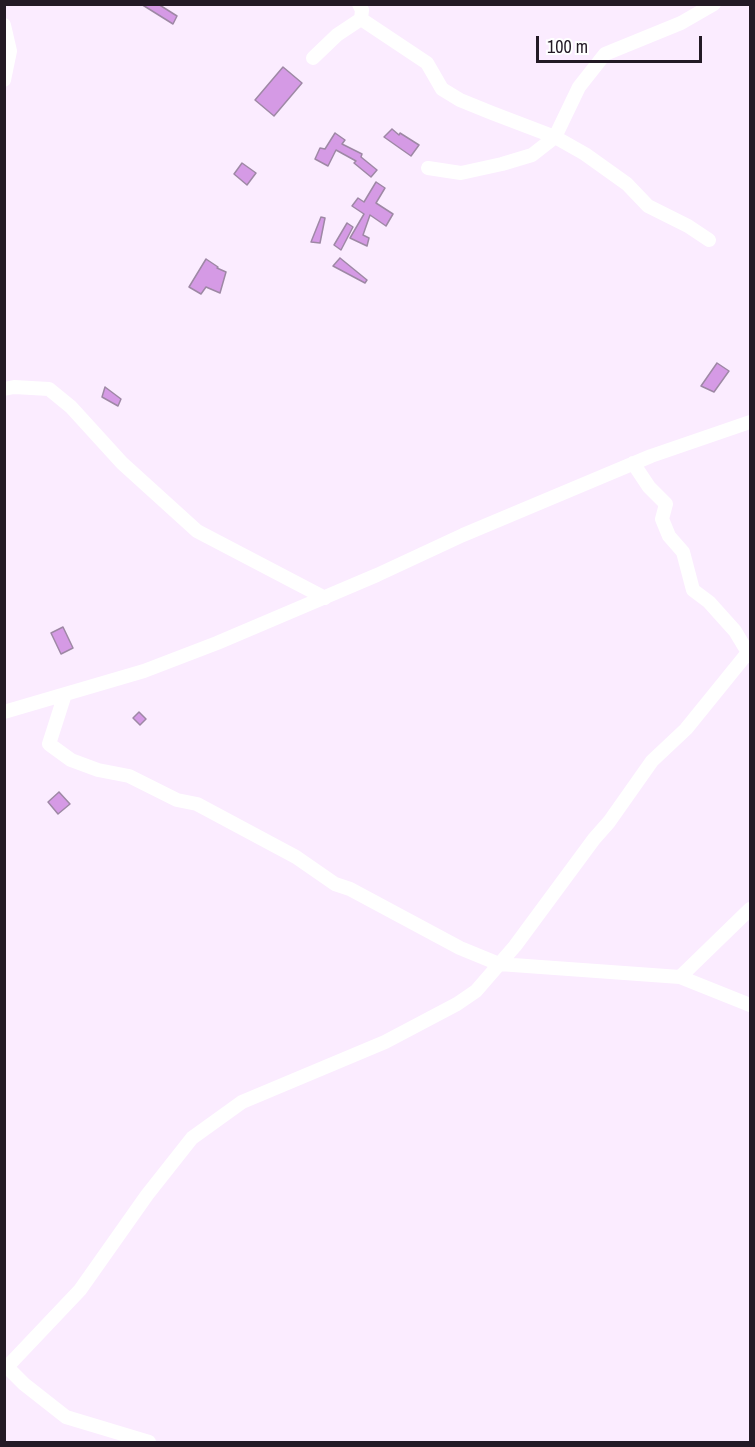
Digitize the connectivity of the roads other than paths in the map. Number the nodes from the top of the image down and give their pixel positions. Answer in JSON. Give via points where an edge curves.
{"nodes":[{"id":1,"x":714,"y":4,"type":"edge"},
{"id":2,"x":360,"y":12,"type":"edge"},
{"id":3,"x":4,"y":25,"type":"edge"},
{"id":4,"x":313,"y":58,"type":"dead end"},
{"id":5,"x":4,"y":80,"type":"edge"},
{"id":6,"x":555,"y":136,"type":"junction"},
{"id":7,"x":428,"y":168,"type":"dead end"},
{"id":8,"x":709,"y":240,"type":"dead end"},
{"id":9,"x":4,"y":389,"type":"edge"},
{"id":10,"x":750,"y":422,"type":"edge"},
{"id":11,"x":633,"y":464,"type":"junction"},
{"id":12,"x":325,"y":598,"type":"junction"},
{"id":13,"x":750,"y":653,"type":"edge"},
{"id":14,"x":65,"y":694,"type":"junction"},
{"id":15,"x":5,"y":711,"type":"edge"},
{"id":16,"x":750,"y":909,"type":"edge"},
{"id":17,"x":499,"y":964,"type":"junction"},
{"id":18,"x":680,"y":977,"type":"junction"},
{"id":19,"x":750,"y":1005,"type":"edge"},
{"id":20,"x":149,"y":1443,"type":"edge"}],
"edges":[{"from":1,"to":6,"type":"street","via":[[605,54],[579,87]]},
{"from":2,"to":4,"type":"street"},
{"from":2,"to":6,"type":"street","via":[[428,63],[442,89]]},
{"from":3,"to":5,"type":"street","via":[[10,51]]},
{"from":6,"to":7,"type":"street","via":[[532,155],[502,164],[461,173]]},
{"from":6,"to":8,"type":"street","via":[[627,184],[648,206]]},
{"from":9,"to":12,"type":"street","via":[[49,389],[196,531]]},
{"from":10,"to":11,"type":"street"},
{"from":11,"to":12,"type":"street"},
{"from":11,"to":13,"type":"street","via":[[666,504],[662,519],[669,536],[683,552],[693,590],[709,602]]},
{"from":12,"to":14,"type":"street","via":[[144,670]]},
{"from":13,"to":17,"type":"street","via":[[686,729],[652,761]]},
{"from":14,"to":15,"type":"street"},
{"from":14,"to":17,"type":"street","via":[[49,744],[71,760],[129,776],[177,800],[196,804],[296,857],[335,884]]},
{"from":16,"to":18,"type":"street"},
{"from":17,"to":18,"type":"street"},
{"from":17,"to":20,"type":"street","via":[[476,991],[457,1004],[385,1042],[242,1102],[192,1138],[80,1290],[7,1367],[66,1417]]},
{"from":18,"to":19,"type":"street"}]}
